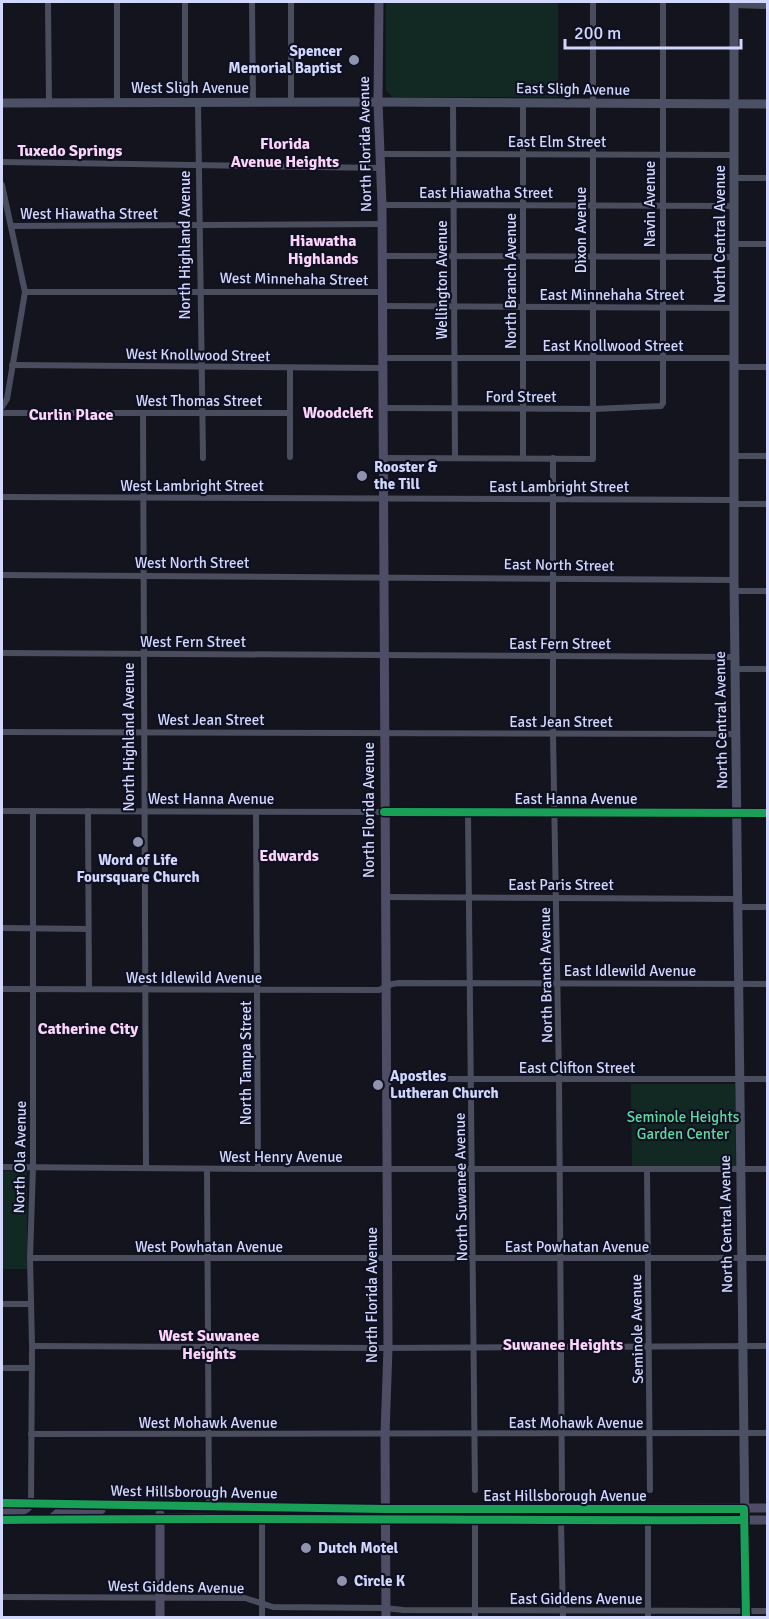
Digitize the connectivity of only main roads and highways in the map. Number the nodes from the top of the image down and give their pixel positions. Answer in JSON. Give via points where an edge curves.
{"nodes":[{"id":1,"x":379,"y":2,"type":"edge"},
{"id":2,"x":2,"y":1503,"type":"edge"},
{"id":3,"x":31,"y":1503,"type":"junction"},
{"id":4,"x":124,"y":1505,"type":"junction"},
{"id":5,"x":160,"y":1506,"type":"junction"},
{"id":6,"x":226,"y":1506,"type":"junction"},
{"id":7,"x":768,"y":1508,"type":"edge"},
{"id":8,"x":385,"y":1509,"type":"junction"},
{"id":9,"x":2,"y":1512,"type":"edge"},
{"id":10,"x":160,"y":1518,"type":"junction"},
{"id":11,"x":215,"y":1518,"type":"junction"},
{"id":12,"x":2,"y":1520,"type":"edge"},
{"id":13,"x":50,"y":1520,"type":"junction"},
{"id":14,"x":385,"y":1520,"type":"junction"},
{"id":15,"x":768,"y":1520,"type":"edge"},
{"id":16,"x":386,"y":1613,"type":"edge"},
{"id":17,"x":160,"y":1617,"type":"edge"}],
"edges":[{"from":1,"to":8,"type":"main road","name":"North Florida Avenue","via":[[388,1348]]},
{"from":2,"to":3,"type":"main road","name":"West Hillsborough Avenue"},
{"from":3,"to":4,"type":"main road","name":"West Hillsborough Avenue"},
{"from":3,"to":9,"type":"main road","via":[[20,1512]]},
{"from":4,"to":5,"type":"main road","name":"West Hillsborough Avenue"},
{"from":4,"to":13,"type":"main road","via":[[107,1510],[60,1511]]},
{"from":5,"to":6,"type":"main road","name":"West Hillsborough Avenue"},
{"from":5,"to":10,"type":"main road"},
{"from":6,"to":8,"type":"main road","name":"West Hillsborough Avenue"},
{"from":6,"to":11,"type":"main road"},
{"from":7,"to":8,"type":"main road","name":"East Hillsborough Avenue"},
{"from":8,"to":14,"type":"main road","name":"North Florida Avenue"},
{"from":10,"to":11,"type":"main road","name":"West Hillsborough Avenue"},
{"from":10,"to":13,"type":"main road","name":"West Hillsborough Avenue"},
{"from":10,"to":17,"type":"main road"},
{"from":11,"to":14,"type":"main road","name":"West Hillsborough Avenue"},
{"from":12,"to":13,"type":"main road","name":"West Hillsborough Avenue"},
{"from":14,"to":15,"type":"main road","name":"East Hillsborough Avenue"},
{"from":14,"to":16,"type":"main road","name":"North Florida Avenue"}]}
